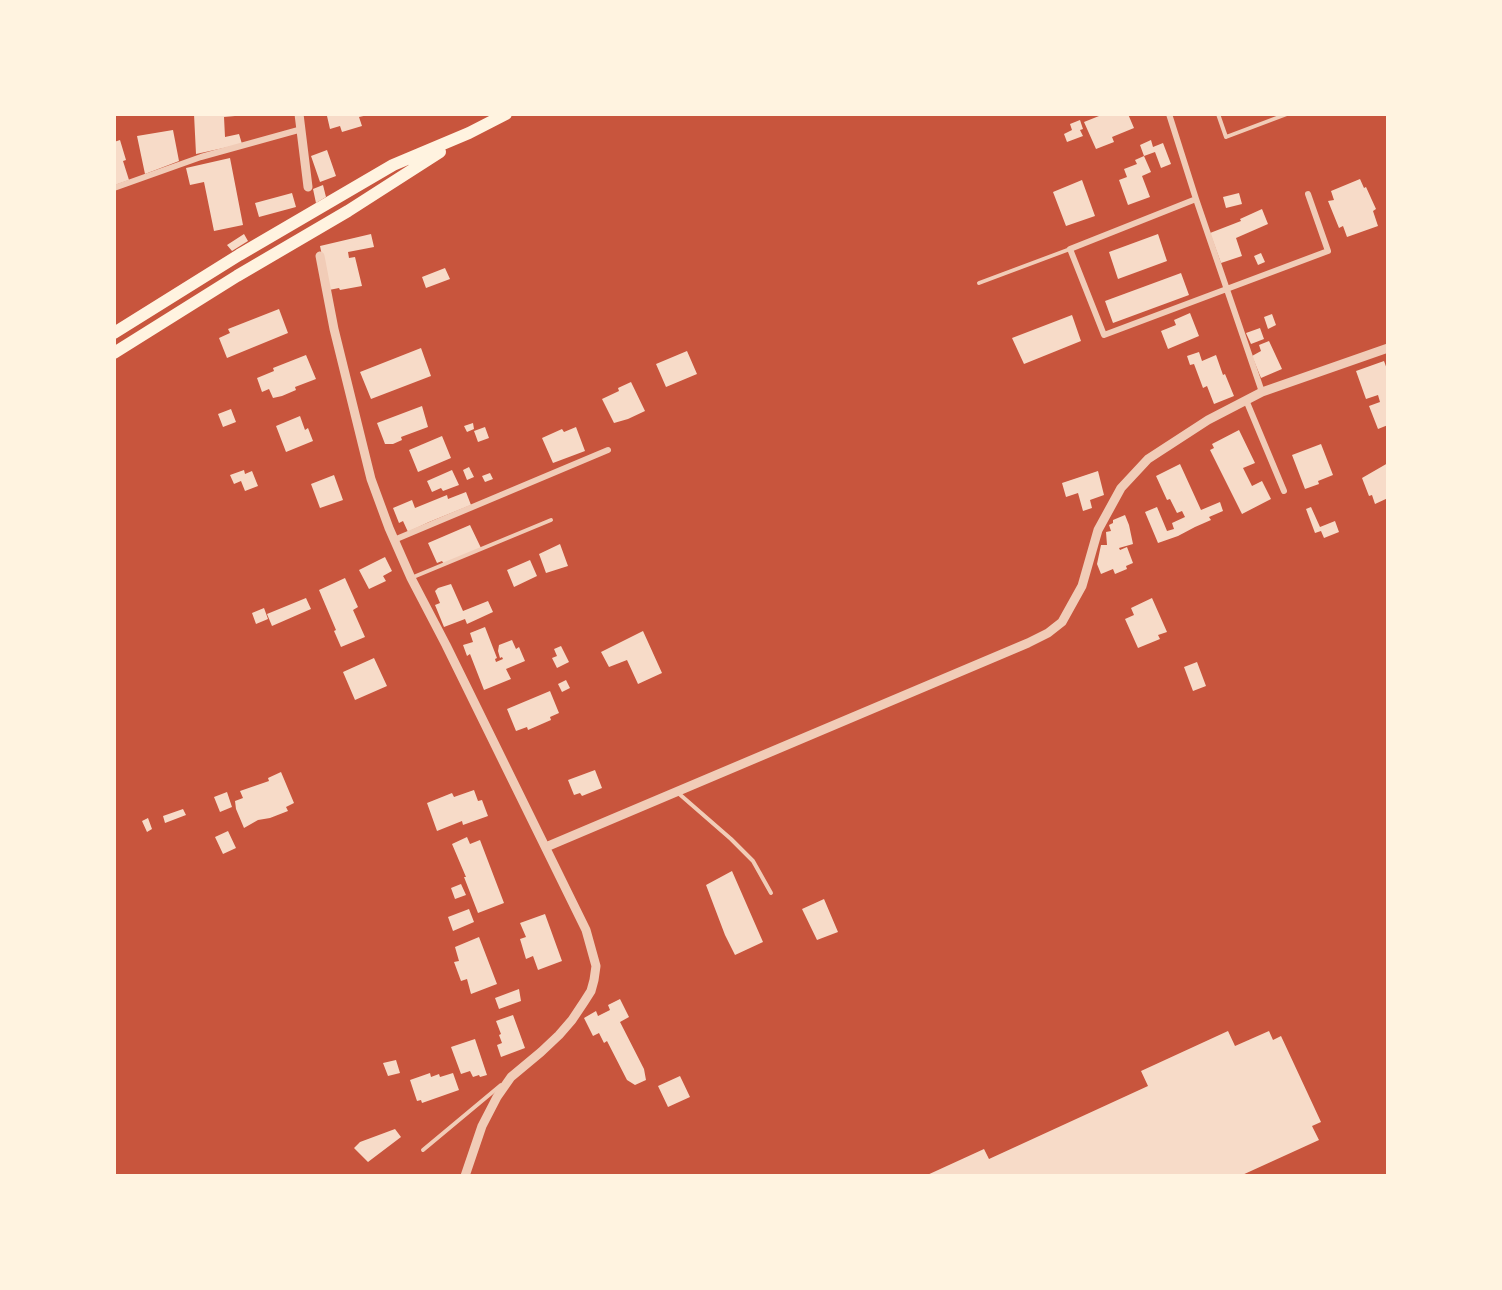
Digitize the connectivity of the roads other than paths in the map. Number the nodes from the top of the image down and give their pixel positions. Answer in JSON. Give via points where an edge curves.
{"nodes":[{"id":1,"x":299,"y":114,"type":"edge"},
{"id":2,"x":506,"y":114,"type":"edge"},
{"id":3,"x":1169,"y":114,"type":"edge"},
{"id":4,"x":1218,"y":114,"type":"edge"},
{"id":5,"x":1287,"y":114,"type":"edge"},
{"id":6,"x":302,"y":129,"type":"junction"},
{"id":7,"x":469,"y":133,"type":"junction"},
{"id":8,"x":308,"y":187,"type":"dead end"},
{"id":9,"x":114,"y":188,"type":"edge"},
{"id":10,"x":1308,"y":194,"type":"dead end"},
{"id":11,"x":1196,"y":199,"type":"junction"},
{"id":12,"x":1070,"y":249,"type":"junction"},
{"id":13,"x":320,"y":256,"type":"dead end"},
{"id":14,"x":979,"y":283,"type":"dead end"},
{"id":15,"x":1227,"y":288,"type":"junction"},
{"id":16,"x":114,"y":333,"type":"edge"},
{"id":17,"x":1388,"y":348,"type":"edge"},
{"id":18,"x":114,"y":353,"type":"edge"},
{"id":19,"x":1262,"y":392,"type":"junction"},
{"id":20,"x":1246,"y":400,"type":"junction"},
{"id":21,"x":608,"y":450,"type":"dead end"},
{"id":22,"x":1284,"y":491,"type":"dead end"},
{"id":23,"x":551,"y":520,"type":"dead end"},
{"id":24,"x":394,"y":540,"type":"junction"},
{"id":25,"x":411,"y":578,"type":"junction"},
{"id":26,"x":677,"y":792,"type":"junction"},
{"id":27,"x":546,"y":847,"type":"junction"},
{"id":28,"x":771,"y":893,"type":"dead end"},
{"id":29,"x":511,"y":1077,"type":"junction"},
{"id":30,"x":423,"y":1150,"type":"dead end"},
{"id":31,"x":469,"y":1164,"type":"junction"},
{"id":32,"x":461,"y":1176,"type":"edge"},
{"id":33,"x":465,"y":1176,"type":"edge"}],
"edges":[{"from":1,"to":6,"type":"street"},
{"from":2,"to":7,"type":"highway"},
{"from":3,"to":11,"type":"street"},
{"from":4,"to":5,"type":"lane","via":[[1226,137]]},
{"from":6,"to":8,"type":"street"},
{"from":6,"to":9,"type":"street","via":[[201,157]]},
{"from":7,"to":16,"type":"highway","via":[[393,165]]},
{"from":7,"to":18,"type":"highway"},
{"from":10,"to":15,"type":"street","via":[[1328,251]]},
{"from":11,"to":12,"type":"street"},
{"from":11,"to":15,"type":"street"},
{"from":12,"to":14,"type":"lane"},
{"from":12,"to":15,"type":"street","via":[[1104,335]]},
{"from":13,"to":24,"type":"street","via":[[371,479]]},
{"from":15,"to":19,"type":"street"},
{"from":17,"to":19,"type":"street"},
{"from":19,"to":20,"type":"street"},
{"from":20,"to":22,"type":"street"},
{"from":20,"to":26,"type":"street","via":[[1148,459],[1121,488],[1098,530],[1082,586],[1062,622],[1048,633]]},
{"from":21,"to":24,"type":"street"},
{"from":23,"to":25,"type":"lane"},
{"from":24,"to":25,"type":"street"},
{"from":25,"to":27,"type":"street"},
{"from":26,"to":27,"type":"street"},
{"from":26,"to":28,"type":"lane","via":[[753,861]]},
{"from":27,"to":29,"type":"street","via":[[586,930],[596,966],[594,980],[584,1002],[559,1035]]},
{"from":29,"to":30,"type":"lane"},
{"from":29,"to":31,"type":"street","via":[[482,1126]]},
{"from":31,"to":32,"type":"street"},
{"from":31,"to":33,"type":"street"}]}
